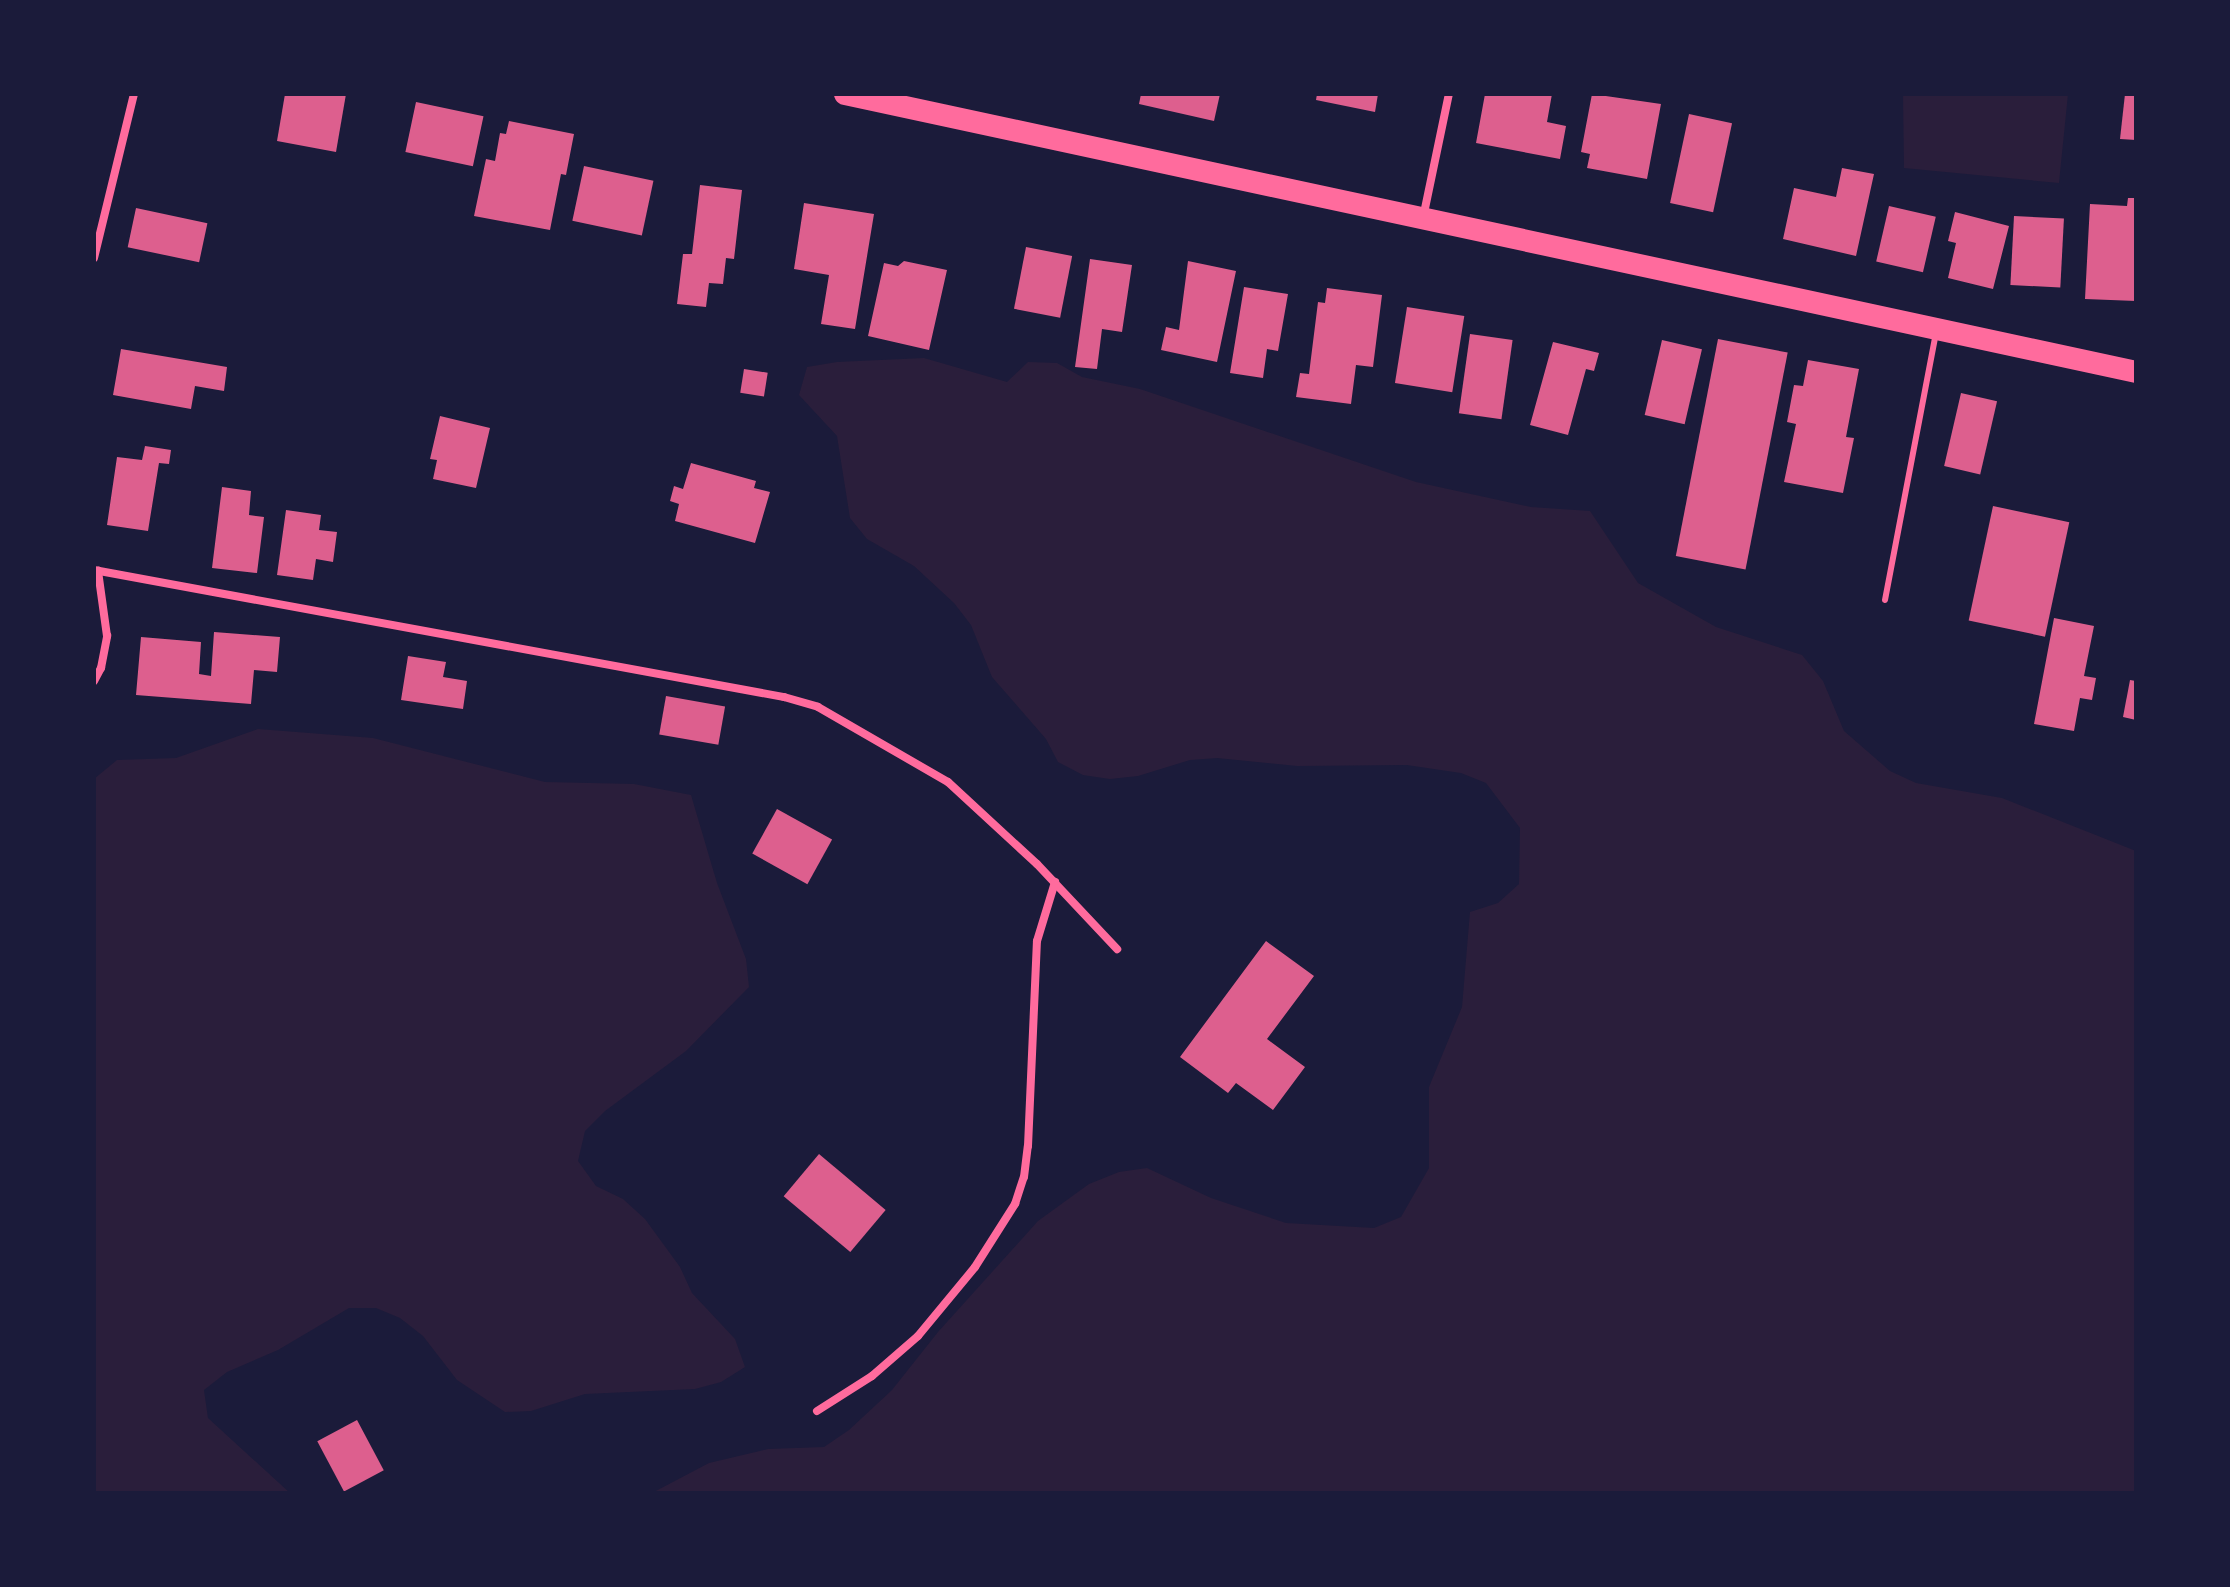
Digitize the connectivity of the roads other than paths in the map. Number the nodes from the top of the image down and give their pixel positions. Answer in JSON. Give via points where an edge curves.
{"nodes":[{"id":1,"x":134,"y":94,"type":"edge"},
{"id":2,"x":845,"y":94,"type":"edge"},
{"id":3,"x":1449,"y":94,"type":"edge"},
{"id":4,"x":887,"y":98,"type":"edge"},
{"id":5,"x":1423,"y":219,"type":"junction"},
{"id":6,"x":94,"y":258,"type":"edge"},
{"id":7,"x":1937,"y":329,"type":"junction"},
{"id":8,"x":2136,"y":372,"type":"edge"},
{"id":9,"x":96,"y":570,"type":"edge"},
{"id":10,"x":1885,"y":600,"type":"dead end"},
{"id":11,"x":94,"y":681,"type":"edge"},
{"id":12,"x":1055,"y":882,"type":"junction"},
{"id":13,"x":1117,"y":949,"type":"dead end"},
{"id":14,"x":817,"y":1411,"type":"dead end"}],
"edges":[{"from":1,"to":6,"type":"street"},
{"from":2,"to":4,"type":"highway"},
{"from":3,"to":5,"type":"street"},
{"from":4,"to":5,"type":"highway"},
{"from":5,"to":7,"type":"highway"},
{"from":7,"to":8,"type":"highway"},
{"from":7,"to":10,"type":"lane"},
{"from":9,"to":11,"type":"street","via":[[107,636]]},
{"from":9,"to":12,"type":"street","via":[[803,701],[948,782]]},
{"from":12,"to":13,"type":"street"},
{"from":12,"to":14,"type":"street","via":[[1037,941],[1028,1146],[1015,1204],[975,1267],[926,1328],[872,1376]]}]}
